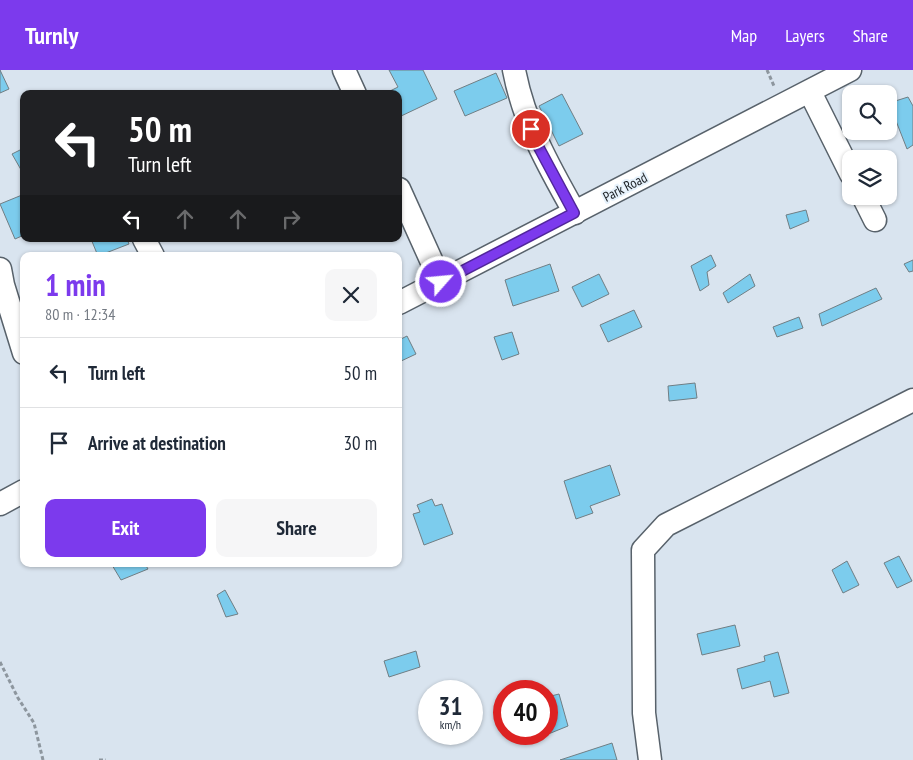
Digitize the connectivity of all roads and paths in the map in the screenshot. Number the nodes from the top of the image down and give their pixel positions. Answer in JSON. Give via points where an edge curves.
{"nodes":[{"id":1,"x":344,"y":70,"type":"edge"},
{"id":2,"x":514,"y":70,"type":"edge"},
{"id":3,"x":850,"y":70,"type":"edge"},
{"id":4,"x":353,"y":90,"type":"edge"},
{"id":5,"x":810,"y":92,"type":"junction"},
{"id":6,"x":842,"y":156,"type":"edge"},
{"id":7,"x":402,"y":196,"type":"edge"},
{"id":8,"x":867,"y":205,"type":"edge"},
{"id":9,"x":574,"y":213,"type":"junction"},
{"id":10,"x":875,"y":220,"type":"dead end"},
{"id":11,"x":0,"y":269,"type":"edge"},
{"id":12,"x":441,"y":282,"type":"junction"},
{"id":13,"x":402,"y":302,"type":"edge"},
{"id":14,"x":20,"y":340,"type":"edge"},
{"id":15,"x":913,"y":400,"type":"edge"},
{"id":16,"x":20,"y":493,"type":"edge"},
{"id":17,"x":0,"y":504,"type":"edge"},
{"id":18,"x":0,"y":662,"type":"edge"},
{"id":19,"x":43,"y":760,"type":"edge"},
{"id":20,"x":99,"y":760,"type":"edge"},
{"id":21,"x":106,"y":760,"type":"edge"},
{"id":22,"x":650,"y":760,"type":"edge"}],
"edges":[{"from":1,"to":4,"type":"street"},
{"from":2,"to":9,"type":"street","via":[[519,98],[537,144]]},
{"from":3,"to":5,"type":"street","name":"Park Road"},
{"from":5,"to":6,"type":"street"},
{"from":5,"to":9,"type":"street","name":"Park Road"},
{"from":7,"to":12,"type":"street"},
{"from":8,"to":10,"type":"street"},
{"from":9,"to":12,"type":"street","name":"Park Road"},
{"from":11,"to":14,"type":"street"},
{"from":12,"to":13,"type":"street","name":"Park Road"},
{"from":15,"to":22,"type":"street","via":[[666,525],[643,550],[644,713]]},
{"from":16,"to":17,"type":"street"},
{"from":18,"to":19,"type":"path","via":[[34,723]]},
{"from":20,"to":21,"type":"path"}]}
